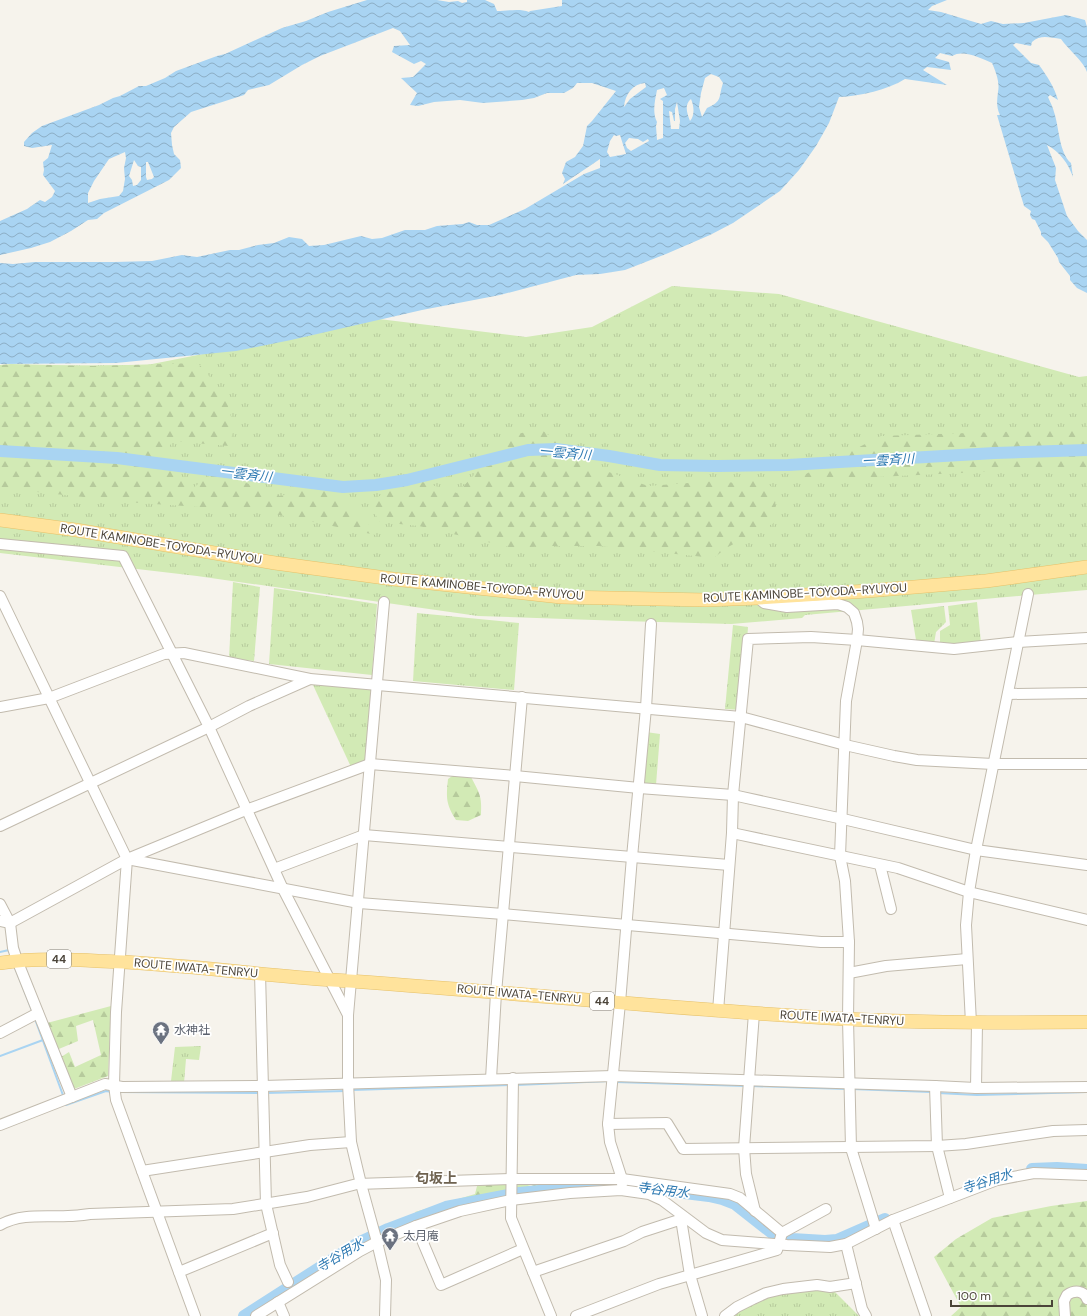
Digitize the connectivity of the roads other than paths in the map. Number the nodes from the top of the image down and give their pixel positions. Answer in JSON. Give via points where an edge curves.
{"nodes":[{"id":1,"x":0,"y":520,"type":"edge"},
{"id":2,"x":0,"y":544,"type":"edge"},
{"id":3,"x":1087,"y":567,"type":"edge"},
{"id":4,"x":1028,"y":594,"type":"dead end"},
{"id":5,"x":0,"y":596,"type":"edge"},
{"id":6,"x":758,"y":598,"type":"junction"},
{"id":7,"x":384,"y":602,"type":"dead end"},
{"id":8,"x":4,"y":614,"type":"edge"},
{"id":9,"x":651,"y":624,"type":"dead end"},
{"id":10,"x":1087,"y":638,"type":"edge"},
{"id":11,"x":857,"y":640,"type":"junction"},
{"id":12,"x":1018,"y":642,"type":"junction"},
{"id":13,"x":172,"y":653,"type":"junction"},
{"id":14,"x":310,"y":679,"type":"junction"},
{"id":15,"x":377,"y":685,"type":"junction"},
{"id":16,"x":1087,"y":693,"type":"edge"},
{"id":17,"x":1008,"y":694,"type":"junction"},
{"id":18,"x":522,"y":697,"type":"junction"},
{"id":19,"x":49,"y":698,"type":"junction"},
{"id":20,"x":0,"y":707,"type":"edge"},
{"id":21,"x":646,"y":708,"type":"junction"},
{"id":22,"x":741,"y":717,"type":"junction"},
{"id":23,"x":209,"y":727,"type":"junction"},
{"id":24,"x":845,"y":745,"type":"junction"},
{"id":25,"x":370,"y":764,"type":"junction"},
{"id":26,"x":993,"y":764,"type":"junction"},
{"id":27,"x":1087,"y":764,"type":"edge"},
{"id":28,"x":515,"y":776,"type":"junction"},
{"id":29,"x":91,"y":784,"type":"junction"},
{"id":30,"x":638,"y":788,"type":"junction"},
{"id":31,"x":733,"y":795,"type":"junction"},
{"id":32,"x":246,"y":810,"type":"junction"},
{"id":33,"x":843,"y":818,"type":"junction"},
{"id":34,"x":0,"y":826,"type":"edge"},
{"id":35,"x":732,"y":833,"type":"junction"},
{"id":36,"x":364,"y":835,"type":"junction"},
{"id":37,"x":509,"y":847,"type":"junction"},
{"id":38,"x":976,"y":850,"type":"junction"},
{"id":39,"x":840,"y":856,"type":"junction"},
{"id":40,"x":632,"y":857,"type":"junction"},
{"id":41,"x":127,"y":859,"type":"junction"},
{"id":42,"x":729,"y":865,"type":"junction"},
{"id":43,"x":880,"y":865,"type":"junction"},
{"id":44,"x":1087,"y":865,"type":"edge"},
{"id":45,"x":274,"y":869,"type":"junction"},
{"id":46,"x":283,"y":889,"type":"junction"},
{"id":47,"x":969,"y":892,"type":"junction"},
{"id":48,"x":359,"y":903,"type":"junction"},
{"id":49,"x":0,"y":904,"type":"edge"},
{"id":50,"x":890,"y":909,"type":"dead end"},
{"id":51,"x":503,"y":914,"type":"junction"},
{"id":52,"x":1087,"y":920,"type":"edge"},
{"id":53,"x":5,"y":922,"type":"edge"},
{"id":54,"x":627,"y":925,"type":"junction"},
{"id":55,"x":724,"y":933,"type":"junction"},
{"id":56,"x":848,"y":942,"type":"junction"},
{"id":57,"x":967,"y":959,"type":"junction"},
{"id":58,"x":17,"y":960,"type":"junction"},
{"id":59,"x":119,"y":961,"type":"junction"},
{"id":60,"x":0,"y":963,"type":"edge"},
{"id":61,"x":260,"y":973,"type":"junction"},
{"id":62,"x":849,"y":973,"type":"junction"},
{"id":63,"x":331,"y":980,"type":"junction"},
{"id":64,"x":352,"y":981,"type":"junction"},
{"id":65,"x":496,"y":992,"type":"junction"},
{"id":66,"x":620,"y":1003,"type":"junction"},
{"id":67,"x":718,"y":1011,"type":"junction"},
{"id":68,"x":38,"y":1013,"type":"junction"},
{"id":69,"x":754,"y":1013,"type":"junction"},
{"id":70,"x":348,"y":1015,"type":"junction"},
{"id":71,"x":848,"y":1019,"type":"junction"},
{"id":72,"x":1087,"y":1022,"type":"edge"},
{"id":73,"x":974,"y":1023,"type":"junction"},
{"id":74,"x":0,"y":1033,"type":"edge"},
{"id":75,"x":613,"y":1076,"type":"junction"},
{"id":76,"x":513,"y":1078,"type":"junction"},
{"id":77,"x":491,"y":1079,"type":"junction"},
{"id":78,"x":749,"y":1080,"type":"junction"},
{"id":79,"x":348,"y":1083,"type":"junction"},
{"id":80,"x":850,"y":1083,"type":"junction"},
{"id":81,"x":114,"y":1085,"type":"junction"},
{"id":82,"x":263,"y":1086,"type":"junction"},
{"id":83,"x":935,"y":1086,"type":"junction"},
{"id":84,"x":1087,"y":1087,"type":"edge"},
{"id":85,"x":976,"y":1088,"type":"junction"},
{"id":86,"x":72,"y":1097,"type":"junction"},
{"id":87,"x":608,"y":1124,"type":"junction"},
{"id":88,"x":0,"y":1126,"type":"edge"},
{"id":89,"x":1087,"y":1130,"type":"edge"},
{"id":90,"x":351,"y":1142,"type":"junction"},
{"id":91,"x":937,"y":1146,"type":"junction"},
{"id":92,"x":744,"y":1148,"type":"junction"},
{"id":93,"x":851,"y":1148,"type":"junction"},
{"id":94,"x":265,"y":1152,"type":"junction"},
{"id":95,"x":142,"y":1171,"type":"junction"},
{"id":96,"x":1087,"y":1175,"type":"edge"},
{"id":97,"x":511,"y":1179,"type":"junction"},
{"id":98,"x":622,"y":1179,"type":"junction"},
{"id":99,"x":361,"y":1184,"type":"junction"},
{"id":100,"x":622,"y":1190,"type":"junction"},
{"id":101,"x":950,"y":1198,"type":"junction"},
{"id":102,"x":511,"y":1200,"type":"junction"},
{"id":103,"x":266,"y":1204,"type":"junction"},
{"id":104,"x":826,"y":1209,"type":"dead end"},
{"id":105,"x":755,"y":1211,"type":"junction"},
{"id":106,"x":158,"y":1212,"type":"junction"},
{"id":107,"x":683,"y":1218,"type":"junction"},
{"id":108,"x":893,"y":1220,"type":"junction"},
{"id":109,"x":0,"y":1225,"type":"edge"},
{"id":110,"x":416,"y":1226,"type":"junction"},
{"id":111,"x":876,"y":1229,"type":"junction"},
{"id":112,"x":273,"y":1233,"type":"junction"},
{"id":113,"x":782,"y":1233,"type":"junction"},
{"id":114,"x":377,"y":1242,"type":"junction"},
{"id":115,"x":779,"y":1244,"type":"junction"},
{"id":116,"x":846,"y":1244,"type":"junction"},
{"id":117,"x":524,"y":1250,"type":"junction"},
{"id":118,"x":179,"y":1272,"type":"junction"},
{"id":119,"x":533,"y":1272,"type":"junction"},
{"id":120,"x":690,"y":1275,"type":"junction"},
{"id":121,"x":288,"y":1282,"type":"dead end"},
{"id":122,"x":856,"y":1283,"type":"junction"},
{"id":123,"x":1087,"y":1299,"type":"edge"},
{"id":124,"x":278,"y":1302,"type":"junction"},
{"id":125,"x":195,"y":1316,"type":"edge"},
{"id":126,"x":256,"y":1316,"type":"edge"},
{"id":127,"x":284,"y":1316,"type":"edge"},
{"id":128,"x":385,"y":1316,"type":"edge"},
{"id":129,"x":551,"y":1316,"type":"edge"},
{"id":130,"x":576,"y":1316,"type":"edge"},
{"id":131,"x":702,"y":1316,"type":"edge"},
{"id":132,"x":725,"y":1316,"type":"edge"},
{"id":133,"x":866,"y":1316,"type":"edge"},
{"id":134,"x":926,"y":1316,"type":"edge"},
{"id":135,"x":1065,"y":1316,"type":"edge"}],
"edges":[{"from":1,"to":6,"type":"main road","name":"ROUTE KAMINOBE-TOYODA-RYUYOU","via":[[275,563],[560,597],[706,600]]},
{"from":2,"to":13,"type":"street","via":[[123,556]]},
{"from":3,"to":6,"type":"main road","name":"ROUTE KAMINOBE-TOYODA-RYUYOU","via":[[986,581]]},
{"from":4,"to":12,"type":"street"},
{"from":5,"to":8,"type":"street"},
{"from":6,"to":11,"type":"street","via":[[764,603],[787,607],[838,604],[847,607],[854,613],[857,622]]},
{"from":7,"to":15,"type":"street"},
{"from":8,"to":19,"type":"street"},
{"from":9,"to":21,"type":"street"},
{"from":10,"to":12,"type":"street"},
{"from":11,"to":12,"type":"street","via":[[954,649]]},
{"from":11,"to":22,"type":"street","via":[[811,637],[748,639]]},
{"from":11,"to":24,"type":"street","via":[[846,701]]},
{"from":12,"to":17,"type":"street"},
{"from":13,"to":14,"type":"street","via":[[184,653]]},
{"from":13,"to":19,"type":"street"},
{"from":13,"to":23,"type":"street"},
{"from":14,"to":15,"type":"street"},
{"from":14,"to":23,"type":"street","via":[[254,703]]},
{"from":15,"to":18,"type":"street"},
{"from":15,"to":25,"type":"street"},
{"from":16,"to":17,"type":"street"},
{"from":17,"to":26,"type":"street"},
{"from":18,"to":21,"type":"street"},
{"from":18,"to":28,"type":"street"},
{"from":19,"to":20,"type":"street"},
{"from":19,"to":29,"type":"street"},
{"from":21,"to":22,"type":"street"},
{"from":21,"to":30,"type":"street"},
{"from":22,"to":24,"type":"street"},
{"from":22,"to":31,"type":"street"},
{"from":23,"to":29,"type":"street"},
{"from":23,"to":32,"type":"street"},
{"from":24,"to":26,"type":"street","via":[[917,760]]},
{"from":24,"to":33,"type":"street"},
{"from":25,"to":28,"type":"street"},
{"from":25,"to":32,"type":"street"},
{"from":25,"to":36,"type":"street"},
{"from":26,"to":27,"type":"street"},
{"from":26,"to":38,"type":"street"},
{"from":28,"to":30,"type":"street"},
{"from":28,"to":37,"type":"street"},
{"from":29,"to":34,"type":"street"},
{"from":29,"to":41,"type":"street"},
{"from":30,"to":31,"type":"street"},
{"from":30,"to":40,"type":"street"},
{"from":31,"to":33,"type":"street"},
{"from":31,"to":35,"type":"street"},
{"from":32,"to":41,"type":"street"},
{"from":32,"to":45,"type":"street"},
{"from":33,"to":38,"type":"street"},
{"from":33,"to":39,"type":"street"},
{"from":35,"to":39,"type":"street"},
{"from":35,"to":42,"type":"street"},
{"from":36,"to":37,"type":"street"},
{"from":36,"to":45,"type":"street"},
{"from":36,"to":48,"type":"street"},
{"from":37,"to":40,"type":"street"},
{"from":37,"to":51,"type":"street"},
{"from":38,"to":44,"type":"street"},
{"from":38,"to":47,"type":"street"},
{"from":39,"to":43,"type":"street"},
{"from":39,"to":56,"type":"street","via":[[845,881]]},
{"from":40,"to":42,"type":"street"},
{"from":40,"to":54,"type":"street"},
{"from":41,"to":46,"type":"street"},
{"from":41,"to":53,"type":"street"},
{"from":41,"to":59,"type":"street"},
{"from":42,"to":55,"type":"street"},
{"from":43,"to":47,"type":"street","via":[[898,868]]},
{"from":43,"to":50,"type":"street"},
{"from":45,"to":46,"type":"street"},
{"from":46,"to":48,"type":"street"},
{"from":46,"to":63,"type":"street"},
{"from":47,"to":52,"type":"street"},
{"from":47,"to":57,"type":"street","via":[[966,925]]},
{"from":48,"to":51,"type":"street"},
{"from":48,"to":64,"type":"street"},
{"from":49,"to":53,"type":"street"},
{"from":51,"to":54,"type":"street"},
{"from":51,"to":65,"type":"street"},
{"from":53,"to":58,"type":"street"},
{"from":54,"to":55,"type":"street"},
{"from":54,"to":66,"type":"street"},
{"from":55,"to":56,"type":"street"},
{"from":55,"to":67,"type":"street"},
{"from":56,"to":62,"type":"street"},
{"from":57,"to":62,"type":"street","via":[[886,966]]},
{"from":57,"to":73,"type":"street"},
{"from":58,"to":59,"type":"main road","name":"ROUTE IWATA-TENRYU","number":"44"},
{"from":58,"to":60,"type":"main road","name":"ROUTE IWATA-TENRYU","number":"44"},
{"from":58,"to":68,"type":"street"},
{"from":59,"to":61,"type":"main road","name":"ROUTE IWATA-TENRYU","number":"44"},
{"from":59,"to":81,"type":"street"},
{"from":61,"to":63,"type":"main road","name":"ROUTE IWATA-TENRYU","number":"44"},
{"from":61,"to":82,"type":"street"},
{"from":62,"to":71,"type":"street"},
{"from":63,"to":64,"type":"main road","name":"ROUTE IWATA-TENRYU","number":"44"},
{"from":63,"to":70,"type":"street"},
{"from":64,"to":65,"type":"main road","name":"ROUTE IWATA-TENRYU","number":"44"},
{"from":64,"to":70,"type":"street"},
{"from":65,"to":66,"type":"main road","name":"ROUTE IWATA-TENRYU","number":"44"},
{"from":65,"to":77,"type":"street"},
{"from":66,"to":67,"type":"main road","name":"ROUTE IWATA-TENRYU","number":"44"},
{"from":66,"to":75,"type":"street"},
{"from":67,"to":69,"type":"main road","name":"ROUTE IWATA-TENRYU","number":"44"},
{"from":68,"to":74,"type":"street"},
{"from":68,"to":86,"type":"street"},
{"from":69,"to":71,"type":"main road","name":"ROUTE IWATA-TENRYU","number":"44"},
{"from":69,"to":78,"type":"street"},
{"from":70,"to":79,"type":"street"},
{"from":71,"to":73,"type":"main road","name":"ROUTE IWATA-TENRYU","number":"44"},
{"from":71,"to":80,"type":"street"},
{"from":72,"to":73,"type":"main road","name":"ROUTE IWATA-TENRYU","number":"44"},
{"from":73,"to":85,"type":"street"},
{"from":75,"to":76,"type":"street"},
{"from":75,"to":78,"type":"street"},
{"from":75,"to":87,"type":"street"},
{"from":76,"to":77,"type":"street"},
{"from":76,"to":97,"type":"street"},
{"from":77,"to":79,"type":"street"},
{"from":78,"to":80,"type":"street"},
{"from":78,"to":92,"type":"street"},
{"from":79,"to":82,"type":"street"},
{"from":79,"to":90,"type":"street"},
{"from":80,"to":83,"type":"street"},
{"from":80,"to":93,"type":"street"},
{"from":81,"to":82,"type":"street"},
{"from":81,"to":86,"type":"street","via":[[105,1084]]},
{"from":81,"to":95,"type":"street","via":[[116,1100]]},
{"from":82,"to":94,"type":"street"},
{"from":83,"to":85,"type":"street"},
{"from":83,"to":91,"type":"street"},
{"from":84,"to":85,"type":"street"},
{"from":86,"to":88,"type":"street"},
{"from":87,"to":92,"type":"street","via":[[667,1123],[683,1149]]},
{"from":87,"to":98,"type":"street","via":[[610,1142]]},
{"from":89,"to":91,"type":"street","via":[[1053,1131]]},
{"from":90,"to":94,"type":"street"},
{"from":90,"to":99,"type":"street"},
{"from":91,"to":93,"type":"street"},
{"from":91,"to":101,"type":"street"},
{"from":92,"to":93,"type":"street"},
{"from":92,"to":105,"type":"street","via":[[746,1174]]},
{"from":93,"to":111,"type":"street"},
{"from":94,"to":95,"type":"street"},
{"from":94,"to":103,"type":"street"},
{"from":95,"to":106,"type":"street"},
{"from":96,"to":101,"type":"street","via":[[1034,1173],[997,1180]]},
{"from":97,"to":98,"type":"street"},
{"from":97,"to":99,"type":"street"},
{"from":97,"to":102,"type":"street"},
{"from":98,"to":100,"type":"street"},
{"from":98,"to":105,"type":"street","via":[[730,1194],[740,1198]]},
{"from":99,"to":103,"type":"street","via":[[307,1198]]},
{"from":99,"to":114,"type":"street"},
{"from":100,"to":102,"type":"street"},
{"from":100,"to":107,"type":"street","via":[[649,1194],[662,1200]]},
{"from":101,"to":108,"type":"street"},
{"from":102,"to":110,"type":"street","via":[[460,1211]]},
{"from":102,"to":117,"type":"street","via":[[511,1218]]},
{"from":103,"to":106,"type":"street","via":[[233,1209]]},
{"from":103,"to":112,"type":"street"},
{"from":104,"to":113,"type":"street"},
{"from":105,"to":113,"type":"street"},
{"from":106,"to":109,"type":"street","via":[[32,1216],[10,1220]]},
{"from":106,"to":118,"type":"street"},
{"from":107,"to":115,"type":"street","via":[[722,1240]]},
{"from":107,"to":119,"type":"street"},
{"from":107,"to":120,"type":"street"},
{"from":108,"to":111,"type":"street"},
{"from":108,"to":134,"type":"street"},
{"from":110,"to":114,"type":"street"},
{"from":110,"to":117,"type":"street","via":[[441,1285]]},
{"from":111,"to":116,"type":"street"},
{"from":112,"to":118,"type":"street"},
{"from":112,"to":121,"type":"street","via":[[280,1265]]},
{"from":113,"to":115,"type":"street"},
{"from":114,"to":124,"type":"street"},
{"from":114,"to":128,"type":"street","via":[[386,1280]]},
{"from":115,"to":116,"type":"street","via":[[830,1247]]},
{"from":115,"to":120,"type":"street","via":[[777,1250]]},
{"from":116,"to":122,"type":"street"},
{"from":117,"to":119,"type":"street"},
{"from":118,"to":125,"type":"street"},
{"from":119,"to":129,"type":"street"},
{"from":120,"to":130,"type":"street","via":[[644,1289]]},
{"from":120,"to":131,"type":"street"},
{"from":122,"to":132,"type":"street","via":[[830,1288],[817,1285],[766,1293]]},
{"from":122,"to":133,"type":"street"},
{"from":123,"to":135,"type":"street","via":[[1081,1292],[1075,1291],[1067,1295],[1064,1301]]},
{"from":124,"to":126,"type":"street"},
{"from":124,"to":127,"type":"street"}]}
